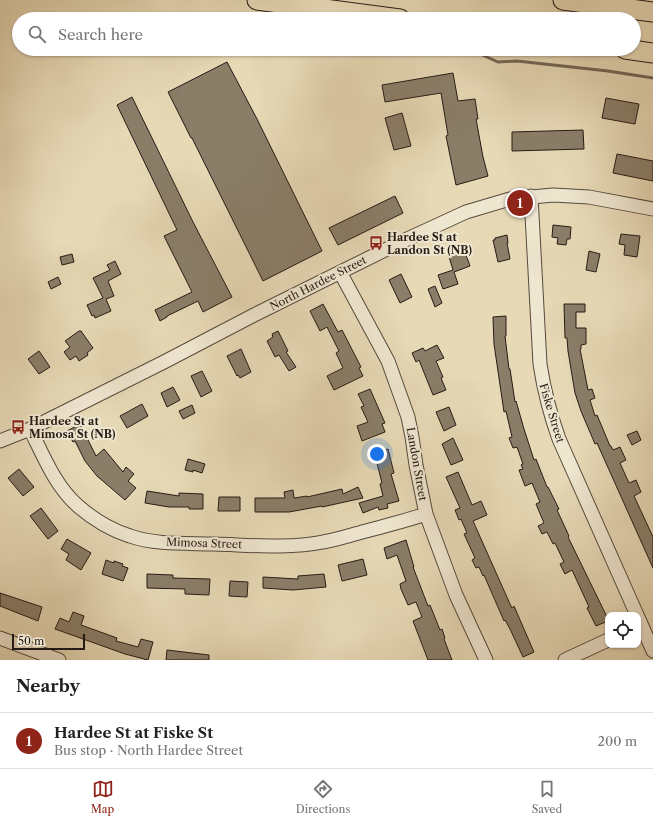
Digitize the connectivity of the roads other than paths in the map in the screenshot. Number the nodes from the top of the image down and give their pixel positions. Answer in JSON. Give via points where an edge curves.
{"nodes":[{"id":1,"x":257,"y":0,"type":"edge"},
{"id":2,"x":563,"y":0,"type":"edge"},
{"id":3,"x":347,"y":12,"type":"edge"},
{"id":4,"x":653,"y":12,"type":"edge"},
{"id":5,"x":641,"y":51,"type":"edge"},
{"id":6,"x":653,"y":53,"type":"edge"},
{"id":7,"x":531,"y":196,"type":"junction"},
{"id":8,"x":653,"y":209,"type":"edge"},
{"id":9,"x":340,"y":272,"type":"junction"},
{"id":10,"x":30,"y":429,"type":"junction"},
{"id":11,"x":0,"y":441,"type":"edge"},
{"id":12,"x":426,"y":514,"type":"junction"},
{"id":13,"x":635,"y":612,"type":"edge"},
{"id":14,"x":641,"y":625,"type":"edge"},
{"id":15,"x":0,"y":638,"type":"edge"},
{"id":16,"x":605,"y":641,"type":"edge"},
{"id":17,"x":653,"y":651,"type":"edge"},
{"id":18,"x":59,"y":660,"type":"edge"},
{"id":19,"x":486,"y":660,"type":"edge"},
{"id":20,"x":565,"y":660,"type":"edge"}],
"edges":[{"from":1,"to":3,"type":"highway"},
{"from":2,"to":4,"type":"highway"},
{"from":5,"to":6,"type":"highway"},
{"from":7,"to":8,"type":"street","name":"North Hardee Street","via":[[589,197]]},
{"from":7,"to":9,"type":"street","name":"North Hardee Street","via":[[510,199],[466,212]]},
{"from":7,"to":13,"type":"street","name":"Fiske Street","via":[[543,385],[559,438]]},
{"from":9,"to":10,"type":"street","name":"North Hardee Street"},
{"from":9,"to":12,"type":"street","name":"Landon Street","via":[[394,374],[408,417]]},
{"from":10,"to":11,"type":"street","name":"North Hardee Street"},
{"from":10,"to":12,"type":"street","name":"Mimosa Street","via":[[61,488],[86,513],[106,526],[149,541],[305,545]]},
{"from":12,"to":19,"type":"street","name":"Landon Street","via":[[456,595]]},
{"from":14,"to":17,"type":"street","name":"Fiske Street"},
{"from":15,"to":18,"type":"street"},
{"from":16,"to":20,"type":"street"}]}
